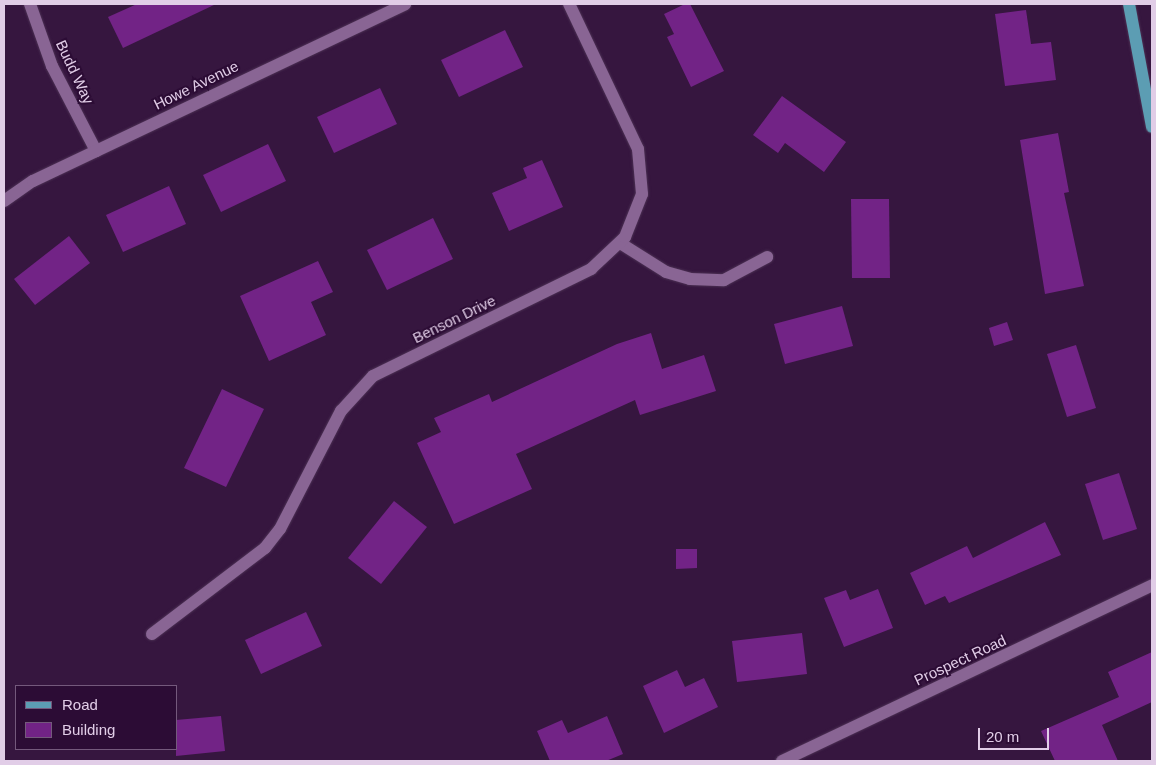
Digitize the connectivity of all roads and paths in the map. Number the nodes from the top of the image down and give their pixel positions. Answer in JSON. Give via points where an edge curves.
{"nodes":[{"id":1,"x":30,"y":4,"type":"edge"},
{"id":2,"x":405,"y":4,"type":"edge"},
{"id":3,"x":569,"y":4,"type":"edge"},
{"id":4,"x":1129,"y":4,"type":"edge"},
{"id":5,"x":1152,"y":127,"type":"edge"},
{"id":6,"x":96,"y":151,"type":"junction"},
{"id":7,"x":4,"y":201,"type":"edge"},
{"id":8,"x":620,"y":243,"type":"junction"},
{"id":9,"x":767,"y":257,"type":"dead end"},
{"id":10,"x":1152,"y":586,"type":"edge"},
{"id":11,"x":152,"y":634,"type":"dead end"},
{"id":12,"x":782,"y":761,"type":"edge"}],
"edges":[{"from":1,"to":6,"type":"street","name":"Budd Way","via":[[52,66]]},
{"from":2,"to":6,"type":"street","name":"Howe Avenue"},
{"from":3,"to":8,"type":"street","name":"Benson Drive","via":[[638,149],[642,194],[636,217]]},
{"from":4,"to":5,"type":"main road"},
{"from":6,"to":7,"type":"street","name":"Howe Avenue"},
{"from":8,"to":9,"type":"street","via":[[666,272],[690,279],[724,280]]},
{"from":8,"to":11,"type":"street","name":"Benson Drive","via":[[591,269],[373,376],[341,411],[280,529],[265,548]]},
{"from":10,"to":12,"type":"street","name":"Prospect Road"}]}
